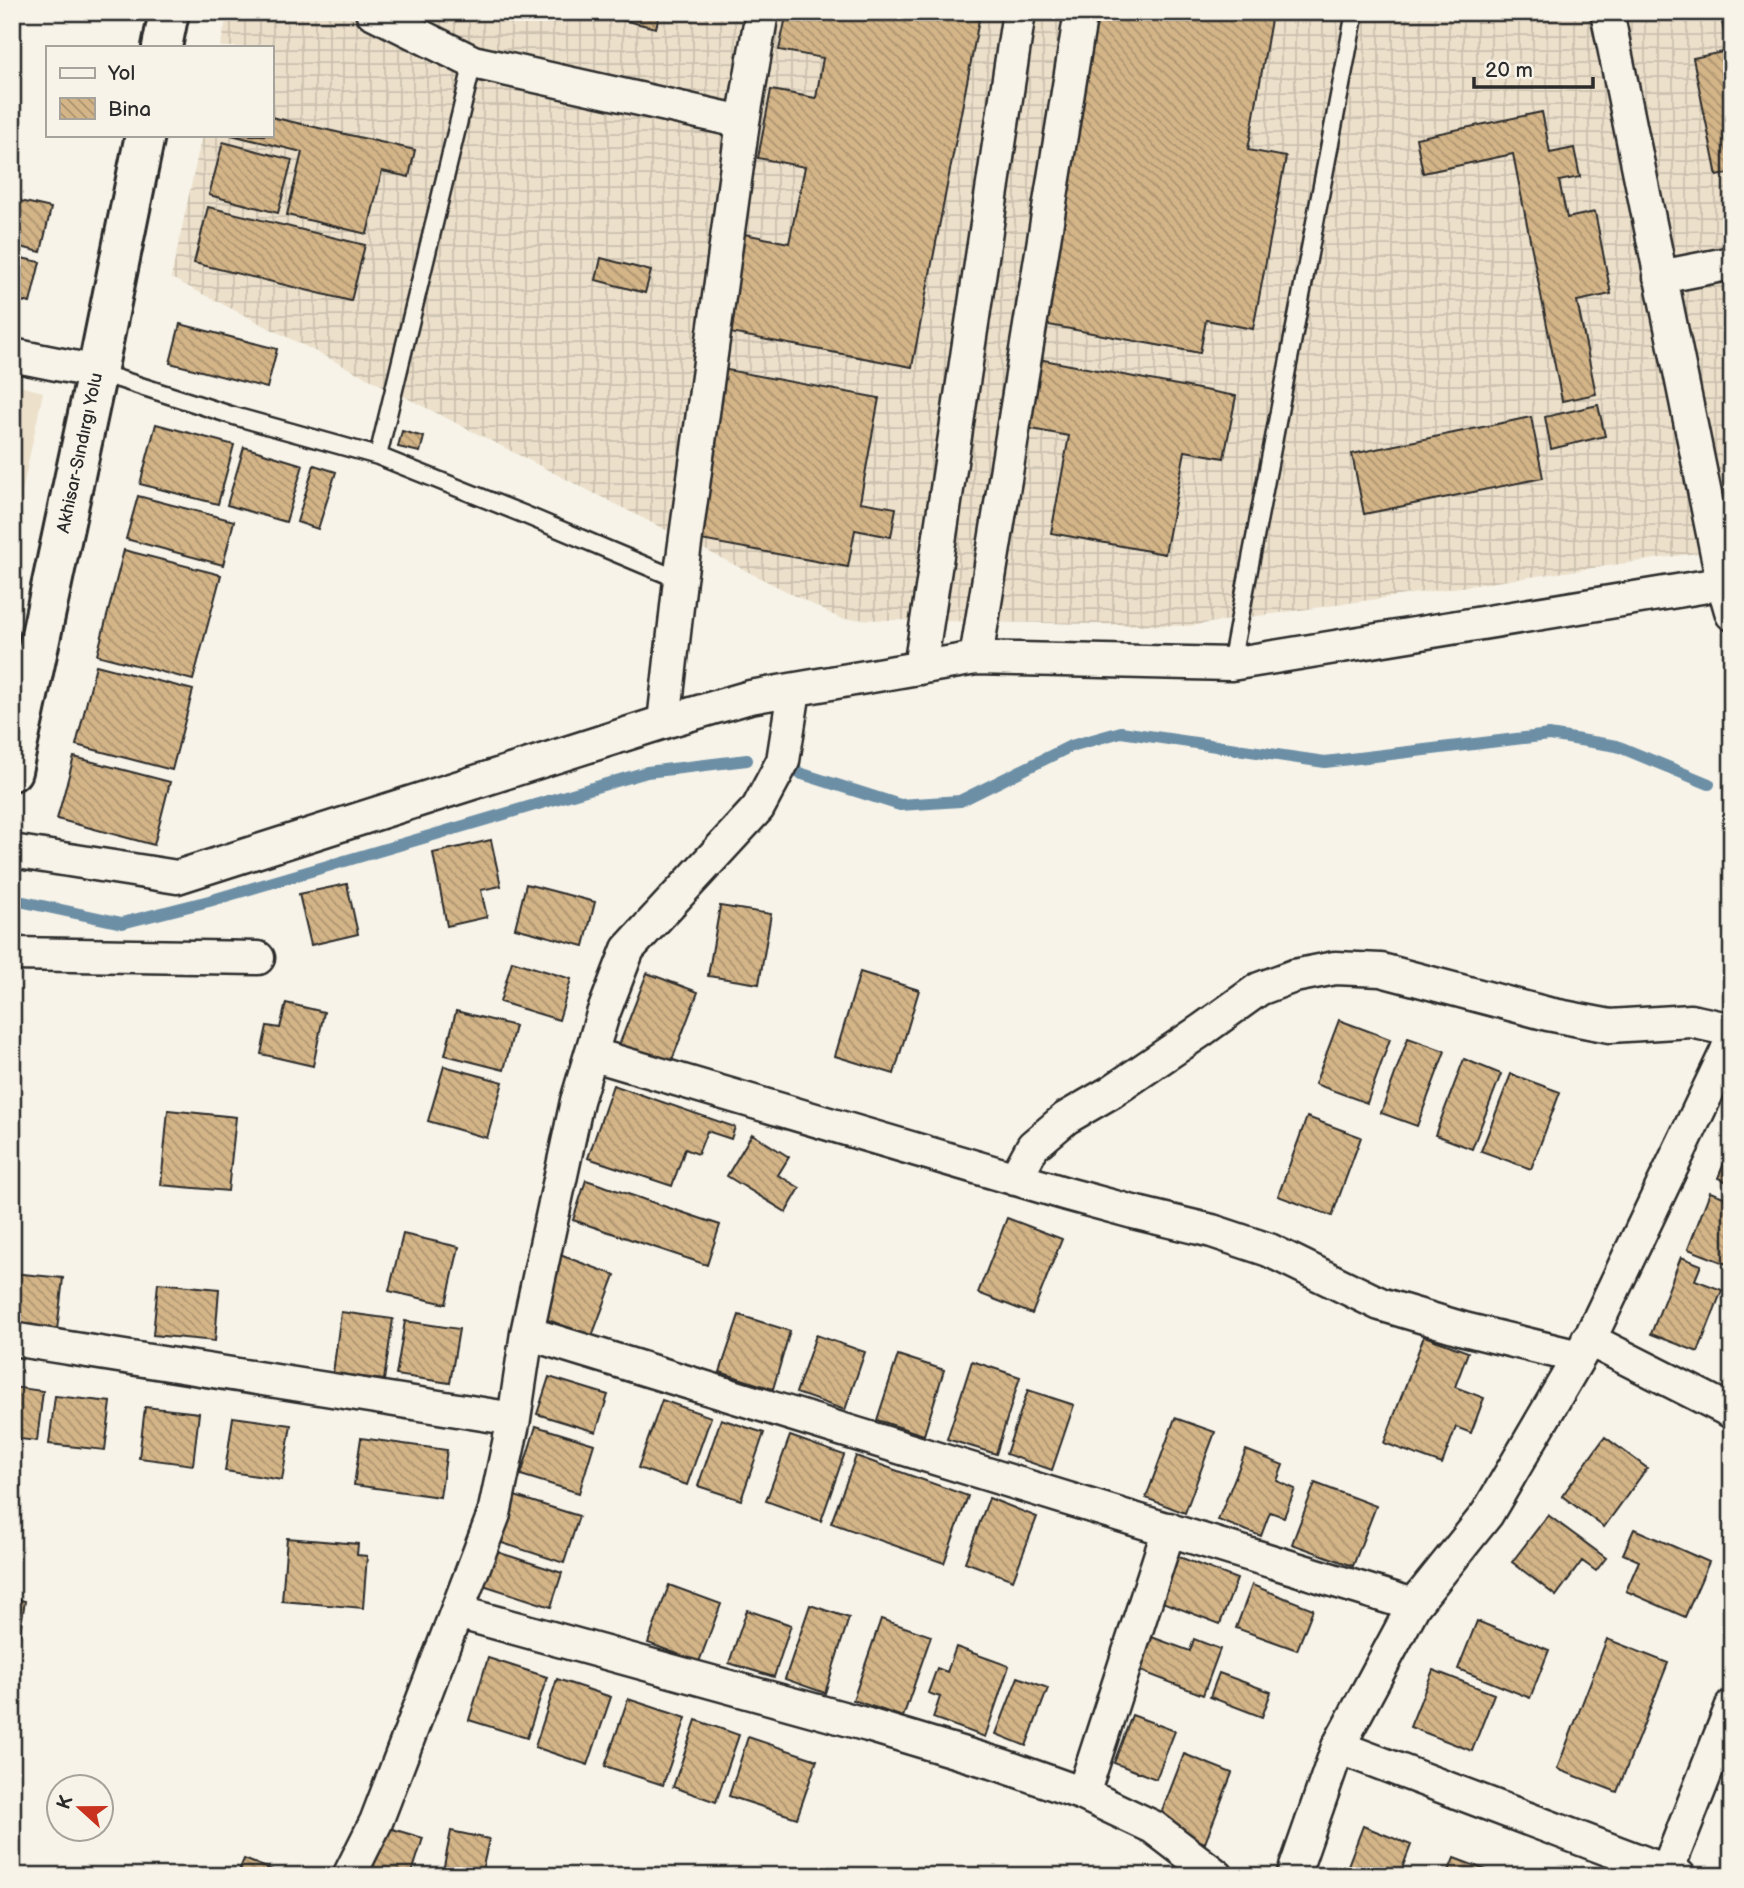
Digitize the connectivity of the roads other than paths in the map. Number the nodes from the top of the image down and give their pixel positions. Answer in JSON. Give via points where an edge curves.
{"nodes":[{"id":1,"x":169,"y":12,"type":"edge"},
{"id":2,"x":372,"y":12,"type":"edge"},
{"id":3,"x":762,"y":12,"type":"edge"},
{"id":4,"x":1019,"y":12,"type":"edge"},
{"id":5,"x":1081,"y":12,"type":"edge"},
{"id":6,"x":1355,"y":12,"type":"edge"},
{"id":7,"x":1607,"y":12,"type":"edge"},
{"id":8,"x":162,"y":46,"type":"edge"},
{"id":9,"x":473,"y":62,"type":"junction"},
{"id":10,"x":743,"y":122,"type":"junction"},
{"id":11,"x":145,"y":136,"type":"edge"},
{"id":12,"x":1732,"y":262,"type":"edge"},
{"id":13,"x":1660,"y":276,"type":"junction"},
{"id":14,"x":12,"y":355,"type":"edge"},
{"id":15,"x":97,"y":373,"type":"junction"},
{"id":16,"x":378,"y":456,"type":"junction"},
{"id":17,"x":680,"y":580,"type":"junction"},
{"id":18,"x":1727,"y":583,"type":"edge"},
{"id":19,"x":1732,"y":614,"type":"edge"},
{"id":20,"x":976,"y":659,"type":"junction"},
{"id":21,"x":1231,"y":664,"type":"junction"},
{"id":22,"x":920,"y":668,"type":"junction"},
{"id":23,"x":794,"y":690,"type":"junction"},
{"id":24,"x":664,"y":722,"type":"junction"},
{"id":25,"x":12,"y":771,"type":"edge"},
{"id":26,"x":12,"y":851,"type":"edge"},
{"id":27,"x":12,"y":954,"type":"edge"},
{"id":28,"x":258,"y":958,"type":"dead end"},
{"id":29,"x":1732,"y":1030,"type":"edge"},
{"id":30,"x":1732,"y":1038,"type":"edge"},
{"id":31,"x":591,"y":1054,"type":"junction"},
{"id":32,"x":1015,"y":1179,"type":"junction"},
{"id":33,"x":527,"y":1333,"type":"junction"},
{"id":34,"x":12,"y":1339,"type":"edge"},
{"id":35,"x":1584,"y":1348,"type":"junction"},
{"id":36,"x":1732,"y":1412,"type":"edge"},
{"id":37,"x":514,"y":1419,"type":"junction"},
{"id":38,"x":1169,"y":1529,"type":"junction"},
{"id":39,"x":1414,"y":1605,"type":"junction"},
{"id":40,"x":457,"y":1612,"type":"junction"},
{"id":41,"x":1732,"y":1706,"type":"edge"},
{"id":42,"x":1338,"y":1747,"type":"junction"},
{"id":43,"x":1083,"y":1794,"type":"junction"},
{"id":44,"x":1673,"y":1873,"type":"edge"},
{"id":45,"x":349,"y":1876,"type":"edge"},
{"id":46,"x":1217,"y":1876,"type":"edge"},
{"id":47,"x":1293,"y":1876,"type":"edge"}],
"edges":[{"from":1,"to":8,"type":"main road"},
{"from":2,"to":9,"type":"street"},
{"from":3,"to":10,"type":"street"},
{"from":4,"to":22,"type":"street"},
{"from":5,"to":20,"type":"street"},
{"from":6,"to":21,"type":"lane"},
{"from":7,"to":13,"type":"street"},
{"from":9,"to":10,"type":"street"},
{"from":9,"to":16,"type":"lane"},
{"from":10,"to":17,"type":"street"},
{"from":11,"to":15,"type":"main road","name":"Akhisar-Sındırgı Yolu"},
{"from":12,"to":13,"type":"street"},
{"from":13,"to":18,"type":"street"},
{"from":14,"to":15,"type":"street"},
{"from":15,"to":16,"type":"lane"},
{"from":15,"to":25,"type":"main road","name":"Akhisar-Sındırgı Yolu"},
{"from":16,"to":17,"type":"lane"},
{"from":17,"to":24,"type":"street"},
{"from":18,"to":19,"type":"street"},
{"from":18,"to":21,"type":"street"},
{"from":20,"to":21,"type":"street"},
{"from":20,"to":22,"type":"street"},
{"from":22,"to":23,"type":"street"},
{"from":23,"to":24,"type":"street","via":[[750,697]]},
{"from":23,"to":31,"type":"street","via":[[783,761],[758,808],[628,948]]},
{"from":24,"to":26,"type":"street","via":[[177,877]]},
{"from":27,"to":28,"type":"street"},
{"from":29,"to":32,"type":"street","via":[[1691,1021],[1610,1026],[1381,970],[1335,968],[1294,976],[1258,989],[1111,1092],[1066,1118],[1033,1146]]},
{"from":30,"to":35,"type":"street"},
{"from":31,"to":32,"type":"street"},
{"from":31,"to":33,"type":"street"},
{"from":32,"to":35,"type":"street","via":[[1269,1250],[1380,1304],[1464,1329]]},
{"from":33,"to":37,"type":"street"},
{"from":33,"to":38,"type":"street"},
{"from":34,"to":37,"type":"street"},
{"from":35,"to":36,"type":"street"},
{"from":35,"to":39,"type":"street","via":[[1487,1514]]},
{"from":37,"to":40,"type":"street","via":[[494,1514]]},
{"from":38,"to":39,"type":"street"},
{"from":38,"to":43,"type":"street"},
{"from":39,"to":42,"type":"street"},
{"from":40,"to":43,"type":"street","via":[[868,1725]]},
{"from":40,"to":45,"type":"street","via":[[376,1822]]},
{"from":41,"to":44,"type":"street"},
{"from":42,"to":44,"type":"street"},
{"from":42,"to":47,"type":"street"},
{"from":43,"to":46,"type":"street","via":[[1153,1827]]}]}
